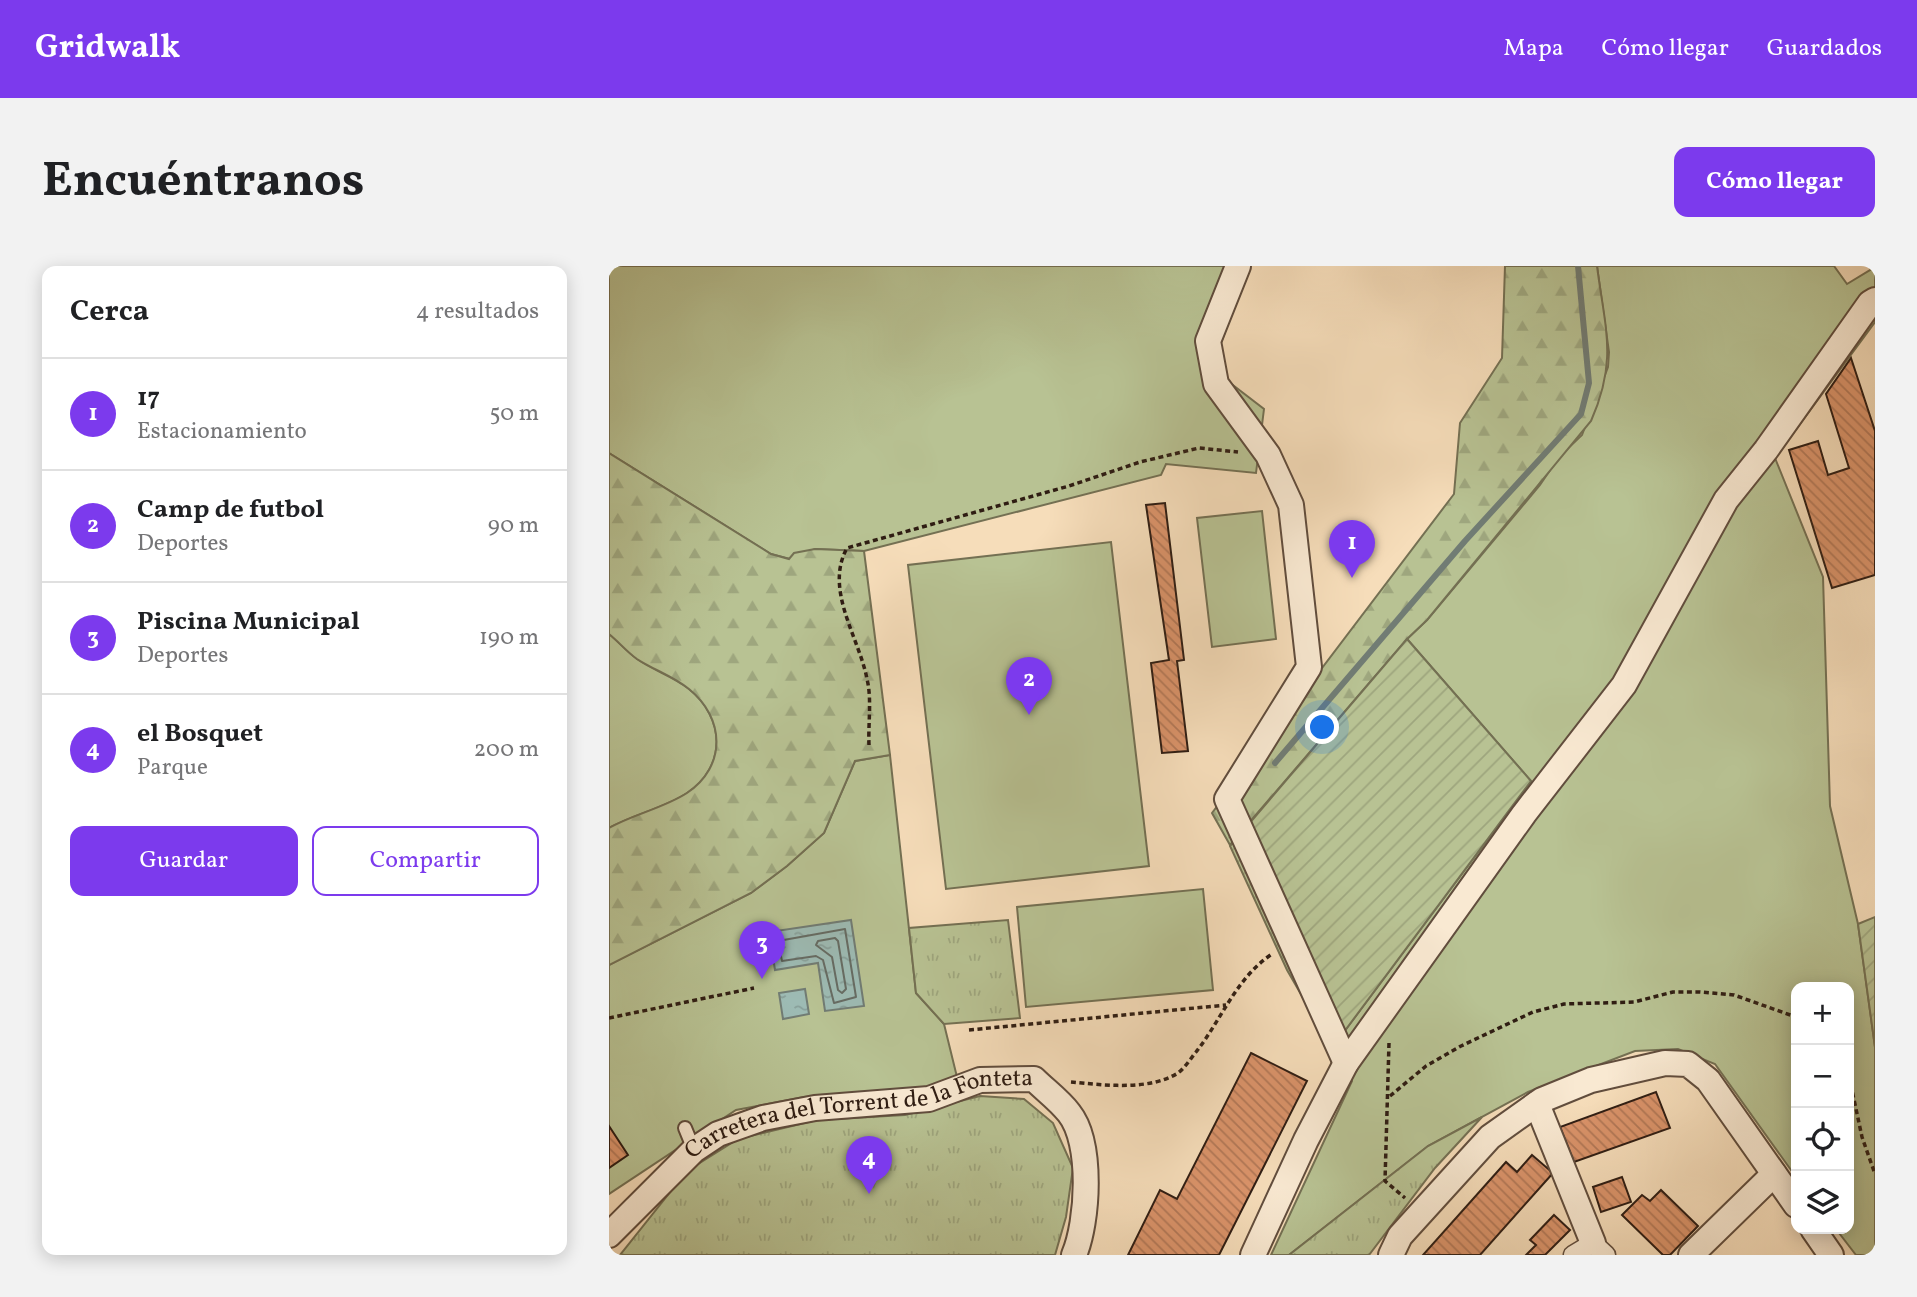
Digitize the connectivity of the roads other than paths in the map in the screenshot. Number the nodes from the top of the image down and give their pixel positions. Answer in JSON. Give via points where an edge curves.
{"nodes":[{"id":1,"x":1238,"y":266,"type":"edge"},
{"id":2,"x":1875,"y":300,"type":"edge"},
{"id":3,"x":1346,"y":1063,"type":"junction"},
{"id":4,"x":1537,"y":1104,"type":"junction"},
{"id":5,"x":1775,"y":1174,"type":"junction"},
{"id":6,"x":1791,"y":1198,"type":"edge"},
{"id":7,"x":609,"y":1234,"type":"edge"},
{"id":8,"x":1816,"y":1234,"type":"edge"},
{"id":9,"x":1591,"y":1251,"type":"edge"},
{"id":10,"x":1074,"y":1255,"type":"edge"},
{"id":11,"x":1253,"y":1255,"type":"edge"},
{"id":12,"x":1391,"y":1255,"type":"edge"},
{"id":13,"x":1691,"y":1255,"type":"edge"},
{"id":14,"x":1831,"y":1255,"type":"edge"}],
"edges":[{"from":1,"to":3,"type":"street","via":[[1208,341],[1216,384],[1268,455],[1291,505],[1309,667],[1227,799]]},
{"from":2,"to":3,"type":"street","via":[[1726,500],[1624,685],[1524,814]]},
{"from":3,"to":11,"type":"street"},
{"from":4,"to":5,"type":"street","via":[[1630,1069],[1688,1063],[1708,1080]]},
{"from":4,"to":9,"type":"street"},
{"from":4,"to":12,"type":"street","via":[[1490,1137],[1400,1236]]},
{"from":5,"to":6,"type":"street"},
{"from":5,"to":13,"type":"street"},
{"from":7,"to":10,"type":"street","name":"Carretera del Torrent de la Fonteta","via":[[690,1139],[802,1110],[929,1099],[980,1080],[1034,1079],[1071,1114],[1087,1161],[1080,1240]]},
{"from":8,"to":14,"type":"street"}]}
